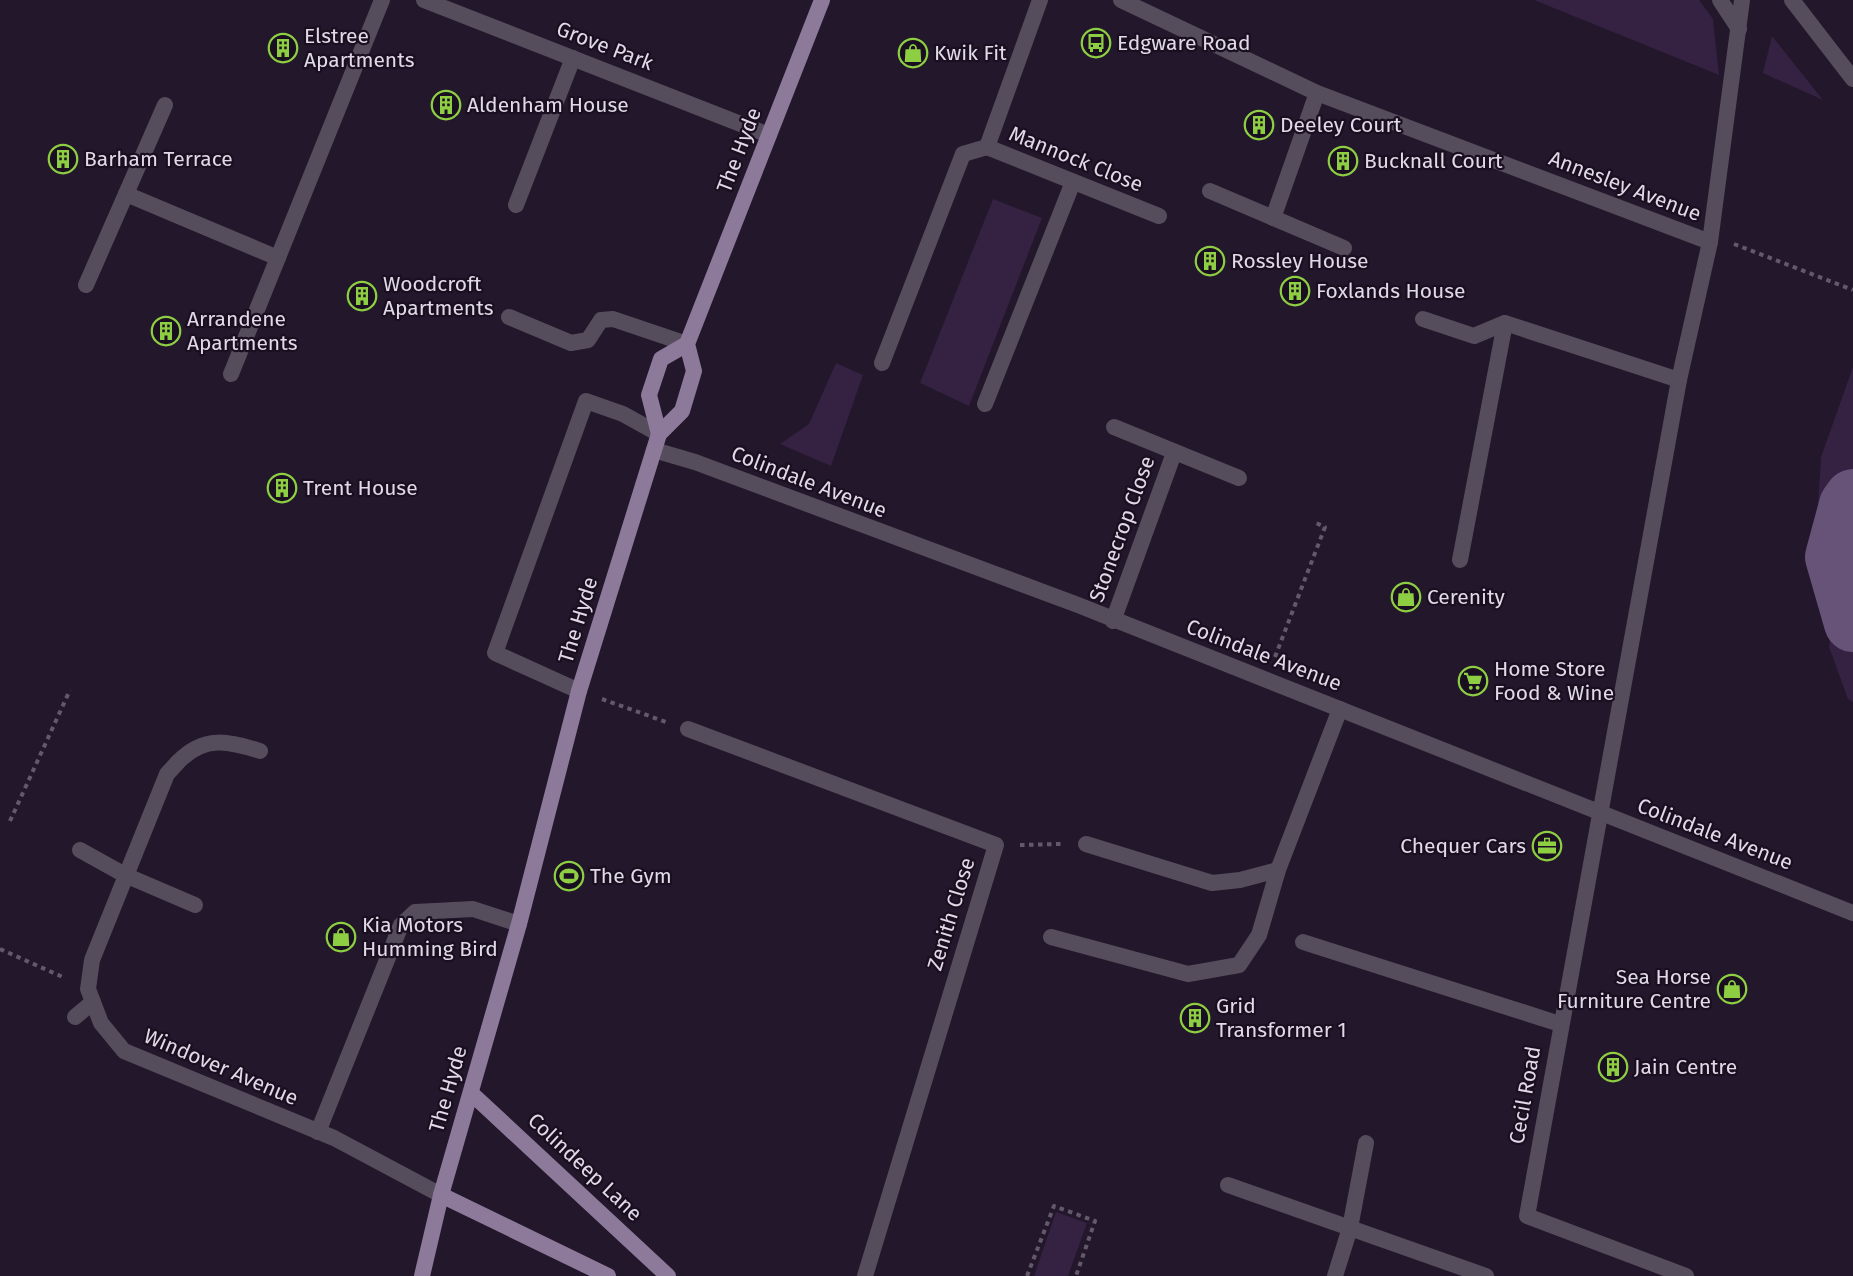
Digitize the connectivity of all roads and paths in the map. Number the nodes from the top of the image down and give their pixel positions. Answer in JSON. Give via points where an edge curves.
{"nodes":[{"id":1,"x":382,"y":0,"type":"edge"},
{"id":2,"x":424,"y":0,"type":"edge"},
{"id":3,"x":822,"y":0,"type":"edge"},
{"id":4,"x":1040,"y":0,"type":"edge"},
{"id":5,"x":1121,"y":0,"type":"edge"},
{"id":6,"x":1720,"y":0,"type":"edge"},
{"id":7,"x":1742,"y":0,"type":"edge"},
{"id":8,"x":1792,"y":0,"type":"edge"},
{"id":9,"x":1738,"y":29,"type":"junction"},
{"id":10,"x":573,"y":58,"type":"junction"},
{"id":11,"x":1853,"y":79,"type":"edge"},
{"id":12,"x":1317,"y":93,"type":"junction"},
{"id":13,"x":165,"y":105,"type":"dead end"},
{"id":14,"x":769,"y":135,"type":"junction"},
{"id":15,"x":987,"y":147,"type":"junction"},
{"id":16,"x":1073,"y":182,"type":"junction"},
{"id":17,"x":1210,"y":191,"type":"dead end"},
{"id":18,"x":126,"y":194,"type":"junction"},
{"id":19,"x":516,"y":206,"type":"dead end"},
{"id":20,"x":1159,"y":216,"type":"dead end"},
{"id":21,"x":1273,"y":218,"type":"junction"},
{"id":22,"x":1710,"y":242,"type":"junction"},
{"id":23,"x":1344,"y":248,"type":"dead end"},
{"id":24,"x":278,"y":258,"type":"junction"},
{"id":25,"x":86,"y":285,"type":"dead end"},
{"id":26,"x":1853,"y":290,"type":"edge"},
{"id":27,"x":509,"y":317,"type":"dead end"},
{"id":28,"x":1423,"y":319,"type":"dead end"},
{"id":29,"x":1505,"y":324,"type":"junction"},
{"id":30,"x":687,"y":344,"type":"junction"},
{"id":31,"x":882,"y":363,"type":"dead end"},
{"id":32,"x":231,"y":374,"type":"dead end"},
{"id":33,"x":1679,"y":380,"type":"junction"},
{"id":34,"x":985,"y":404,"type":"dead end"},
{"id":35,"x":1114,"y":427,"type":"dead end"},
{"id":36,"x":656,"y":442,"type":"junction"},
{"id":37,"x":1174,"y":453,"type":"junction"},
{"id":38,"x":1239,"y":478,"type":"dead end"},
{"id":39,"x":1316,"y":523,"type":"dead end"},
{"id":40,"x":1460,"y":560,"type":"dead end"},
{"id":41,"x":1113,"y":621,"type":"junction"},
{"id":42,"x":1267,"y":680,"type":"junction"},
{"id":43,"x":69,"y":690,"type":"dead end"},
{"id":44,"x":579,"y":691,"type":"junction"},
{"id":45,"x":1340,"y":709,"type":"junction"},
{"id":46,"x":648,"y":715,"type":"dead end"},
{"id":47,"x":688,"y":729,"type":"dead end"},
{"id":48,"x":260,"y":751,"type":"dead end"},
{"id":49,"x":1602,"y":814,"type":"junction"},
{"id":50,"x":10,"y":821,"type":"dead end"},
{"id":51,"x":1086,"y":844,"type":"joint"},
{"id":52,"x":996,"y":845,"type":"junction"},
{"id":53,"x":80,"y":850,"type":"dead end"},
{"id":54,"x":1278,"y":870,"type":"junction"},
{"id":55,"x":125,"y":875,"type":"junction"},
{"id":56,"x":195,"y":905,"type":"dead end"},
{"id":57,"x":1853,"y":913,"type":"edge"},
{"id":58,"x":519,"y":924,"type":"junction"},
{"id":59,"x":1051,"y":937,"type":"dead end"},
{"id":60,"x":1303,"y":942,"type":"dead end"},
{"id":61,"x":0,"y":949,"type":"edge"},
{"id":62,"x":90,"y":995,"type":"junction"},
{"id":63,"x":75,"y":1017,"type":"dead end"},
{"id":64,"x":1560,"y":1024,"type":"junction"},
{"id":65,"x":471,"y":1093,"type":"junction"},
{"id":66,"x":318,"y":1132,"type":"junction"},
{"id":67,"x":1366,"y":1143,"type":"dead end"},
{"id":68,"x":1228,"y":1185,"type":"dead end"},
{"id":69,"x":441,"y":1195,"type":"junction"},
{"id":70,"x":1350,"y":1228,"type":"junction"},
{"id":71,"x":422,"y":1276,"type":"edge"},
{"id":72,"x":608,"y":1276,"type":"edge"},
{"id":73,"x":668,"y":1276,"type":"edge"},
{"id":74,"x":865,"y":1276,"type":"edge"},
{"id":75,"x":1027,"y":1276,"type":"edge"},
{"id":76,"x":1076,"y":1276,"type":"edge"},
{"id":77,"x":1335,"y":1276,"type":"edge"},
{"id":78,"x":1486,"y":1276,"type":"edge"},
{"id":79,"x":1686,"y":1276,"type":"edge"}],
"edges":[{"from":1,"to":24,"type":"street"},
{"from":2,"to":10,"type":"street","name":"Grove Park"},
{"from":3,"to":14,"type":"main road","name":"The Hyde"},
{"from":4,"to":15,"type":"street","name":"Mannock Close"},
{"from":5,"to":12,"type":"street","name":"Annesley Avenue"},
{"from":6,"to":9,"type":"street"},
{"from":7,"to":9,"type":"street"},
{"from":8,"to":11,"type":"street"},
{"from":9,"to":22,"type":"street"},
{"from":10,"to":14,"type":"street","name":"Grove Park"},
{"from":10,"to":19,"type":"street"},
{"from":12,"to":21,"type":"street"},
{"from":12,"to":22,"type":"street","name":"Annesley Avenue"},
{"from":13,"to":18,"type":"street"},
{"from":14,"to":30,"type":"main road","name":"The Hyde"},
{"from":15,"to":16,"type":"street","name":"Mannock Close"},
{"from":15,"to":31,"type":"street","via":[[963,154]]},
{"from":16,"to":20,"type":"street","name":"Mannock Close"},
{"from":16,"to":34,"type":"street"},
{"from":17,"to":21,"type":"street"},
{"from":18,"to":24,"type":"street"},
{"from":18,"to":25,"type":"street"},
{"from":21,"to":23,"type":"street"},
{"from":22,"to":26,"type":"path","via":[[1740,244]]},
{"from":22,"to":33,"type":"street","name":"Annesley Avenue"},
{"from":24,"to":32,"type":"street"},
{"from":27,"to":30,"type":"street","via":[[572,344],[588,340],[601,320],[613,319]]},
{"from":28,"to":29,"type":"street","via":[[1474,336]]},
{"from":29,"to":33,"type":"street"},
{"from":29,"to":40,"type":"street"},
{"from":30,"to":36,"type":"main road","name":"The Hyde","via":[[694,371],[682,411]]},
{"from":30,"to":36,"type":"main road","via":[[661,359],[649,395]]},
{"from":33,"to":49,"type":"street","name":"Annesley Avenue"},
{"from":35,"to":37,"type":"street","name":"Stonecrop Close"},
{"from":36,"to":41,"type":"street","name":"Colindale Avenue","via":[[695,462]]},
{"from":36,"to":44,"type":"main road","name":"The Hyde"},
{"from":36,"to":44,"type":"street","name":"Colindale Avenue","via":[[623,414],[586,401],[495,653]]},
{"from":37,"to":38,"type":"street","name":"Stonecrop Close"},
{"from":37,"to":41,"type":"street","name":"Stonecrop Close"},
{"from":39,"to":42,"type":"path","via":[[1325,527]]},
{"from":41,"to":42,"type":"street","name":"Colindale Avenue"},
{"from":42,"to":45,"type":"street","name":"Colindale Avenue"},
{"from":43,"to":50,"type":"path"},
{"from":44,"to":46,"type":"path"},
{"from":44,"to":58,"type":"main road","name":"The Hyde"},
{"from":45,"to":49,"type":"street","name":"Colindale Avenue"},
{"from":45,"to":54,"type":"street"},
{"from":47,"to":52,"type":"street","name":"Zenith Close"},
{"from":48,"to":55,"type":"street","via":[[228,741],[184,755],[166,774]]},
{"from":49,"to":57,"type":"street","name":"Colindale Avenue"},
{"from":49,"to":64,"type":"street","name":"Cecil Road"},
{"from":51,"to":52,"type":"path"},
{"from":51,"to":54,"type":"street","via":[[1212,883]]},
{"from":52,"to":74,"type":"street","name":"Zenith Close"},
{"from":53,"to":55,"type":"street"},
{"from":54,"to":59,"type":"street","via":[[1259,934],[1239,965],[1188,974]]},
{"from":55,"to":56,"type":"street"},
{"from":55,"to":62,"type":"street","via":[[95,949]]},
{"from":58,"to":65,"type":"main road","name":"The Hyde"},
{"from":58,"to":66,"type":"street","via":[[473,909],[421,911],[408,916]]},
{"from":60,"to":64,"type":"street"},
{"from":61,"to":62,"type":"path"},
{"from":62,"to":63,"type":"street"},
{"from":62,"to":66,"type":"street","name":"Windover Avenue","via":[[101,1023],[124,1051]]},
{"from":64,"to":79,"type":"street","name":"Cecil Road","via":[[1527,1216]]},
{"from":65,"to":69,"type":"main road","name":"The Hyde"},
{"from":65,"to":73,"type":"main road","name":"Colindeep Lane"},
{"from":66,"to":69,"type":"street","name":"Windover Avenue"},
{"from":67,"to":70,"type":"street"},
{"from":68,"to":70,"type":"street"},
{"from":69,"to":71,"type":"main road","name":"The Hyde"},
{"from":69,"to":72,"type":"main road"},
{"from":70,"to":77,"type":"street"},
{"from":70,"to":78,"type":"street"},
{"from":75,"to":76,"type":"path","via":[[1054,1206],[1095,1221]]}]}
